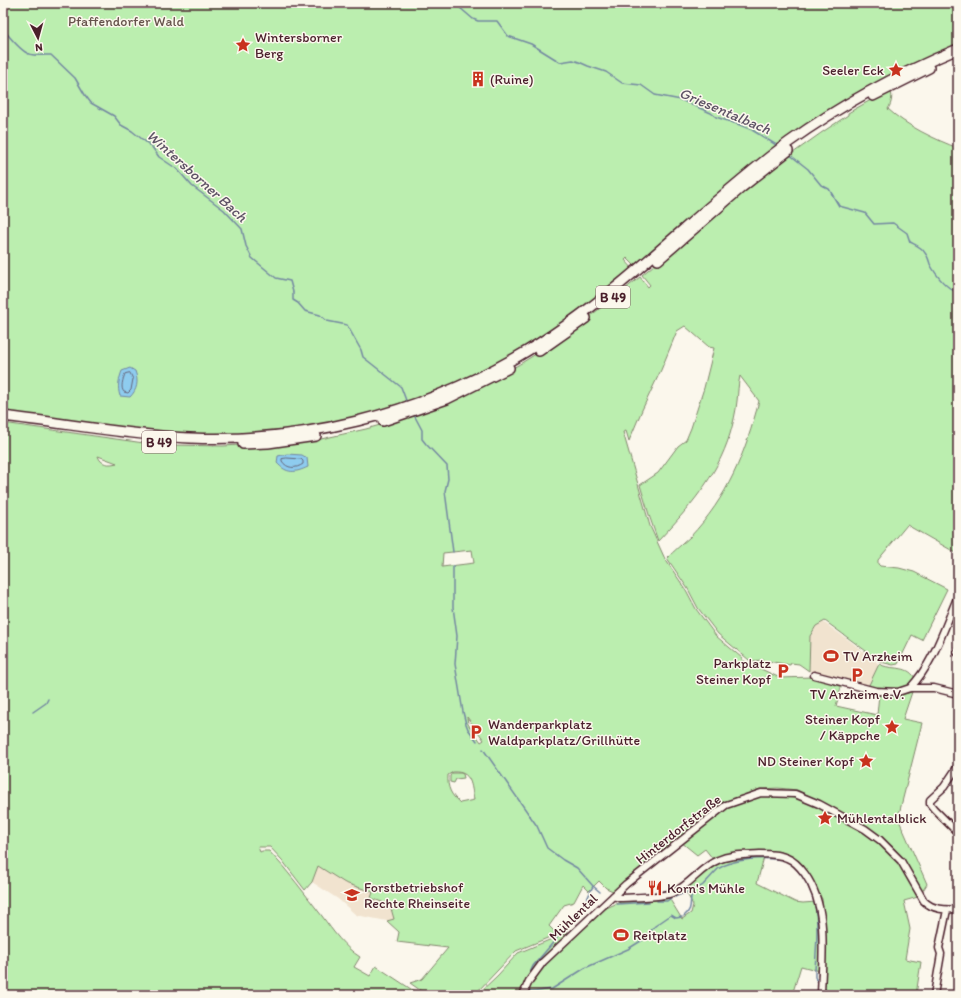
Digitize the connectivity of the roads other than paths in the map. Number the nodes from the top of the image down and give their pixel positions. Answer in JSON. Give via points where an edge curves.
{"nodes":[{"id":1,"x":958,"y":49,"type":"edge"},
{"id":2,"x":958,"y":56,"type":"edge"},
{"id":3,"x":840,"y":111,"type":"junction"},
{"id":4,"x":3,"y":416,"type":"edge"},
{"id":5,"x":3,"y":422,"type":"edge"},
{"id":6,"x":316,"y":433,"type":"junction"},
{"id":7,"x":958,"y":596,"type":"edge"},
{"id":8,"x":814,"y":675,"type":"dead end"},
{"id":9,"x":910,"y":688,"type":"junction"},
{"id":10,"x":958,"y":694,"type":"edge"},
{"id":11,"x":958,"y":766,"type":"edge"},
{"id":12,"x":958,"y":833,"type":"edge"},
{"id":13,"x":612,"y":896,"type":"junction"},
{"id":14,"x":958,"y":908,"type":"edge"},
{"id":15,"x":947,"y":910,"type":"junction"},
{"id":16,"x":523,"y":995,"type":"edge"},
{"id":17,"x":821,"y":995,"type":"edge"},
{"id":18,"x":934,"y":995,"type":"edge"}],
"edges":[{"from":1,"to":3,"type":"highway","number":"B 49","via":[[884,82]]},
{"from":2,"to":3,"type":"highway","number":"B 49"},
{"from":3,"to":6,"type":"highway","number":"B 49","via":[[786,144],[595,304],[494,373],[401,409]]},
{"from":4,"to":6,"type":"highway","number":"B 49","via":[[146,435],[193,438],[244,438]]},
{"from":5,"to":6,"type":"highway","number":"B 49","via":[[186,444],[268,443]]},
{"from":7,"to":9,"type":"street","via":[[932,658]]},
{"from":8,"to":9,"type":"street","via":[[876,691],[898,692]]},
{"from":9,"to":10,"type":"street","via":[[934,688]]},
{"from":11,"to":12,"type":"street","via":[[944,787],[930,800],[934,809]]},
{"from":13,"to":15,"type":"street","name":"Hinterdorfstraße","via":[[726,805],[761,793],[795,794],[819,804],[880,840],[901,861],[924,901],[929,906]]},
{"from":13,"to":16,"type":"street","name":"Mühlental","via":[[543,962],[529,981]]},
{"from":13,"to":17,"type":"street","name":"Mühlental","via":[[620,898],[670,894],[707,866],[726,857],[774,854],[788,858],[798,865],[807,878],[820,907]]},
{"from":14,"to":15,"type":"street","name":"Hinterdorfstraße"},
{"from":15,"to":18,"type":"street","via":[[939,948],[941,954]]}]}
